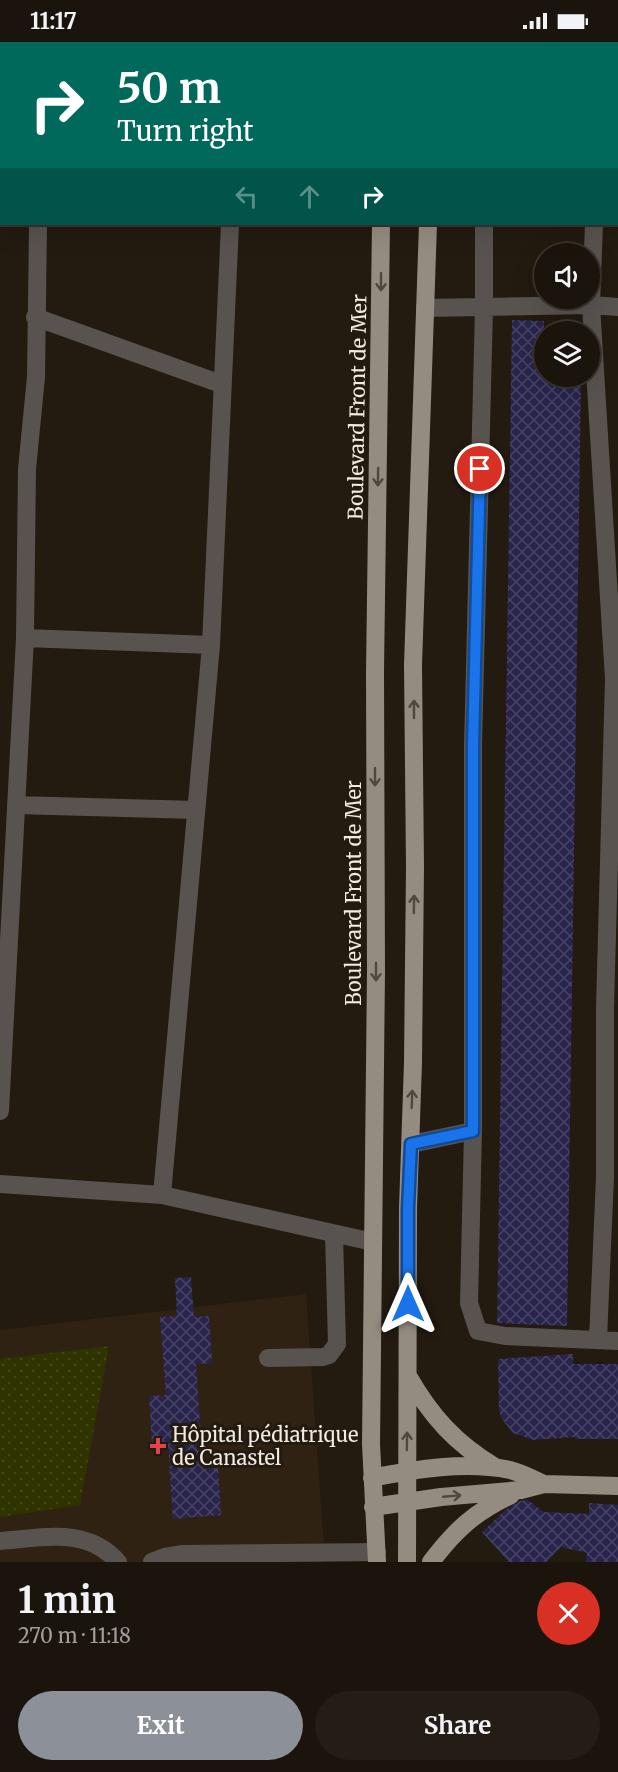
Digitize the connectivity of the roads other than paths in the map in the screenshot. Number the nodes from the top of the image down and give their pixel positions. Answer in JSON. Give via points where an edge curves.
{"nodes":[{"id":1,"x":38,"y":225,"type":"edge"},
{"id":2,"x":230,"y":225,"type":"edge"},
{"id":3,"x":381,"y":225,"type":"edge"},
{"id":4,"x":428,"y":225,"type":"edge"},
{"id":5,"x":484,"y":225,"type":"edge"},
{"id":6,"x":594,"y":225,"type":"edge"},
{"id":7,"x":593,"y":243,"type":"edge"},
{"id":8,"x":600,"y":306,"type":"edge"},
{"id":9,"x":534,"y":307,"type":"edge"},
{"id":10,"x":618,"y":307,"type":"edge"},
{"id":11,"x":425,"y":308,"type":"junction"},
{"id":12,"x":484,"y":308,"type":"junction"},
{"id":13,"x":591,"y":309,"type":"edge"},
{"id":14,"x":36,"y":317,"type":"junction"},
{"id":15,"x":221,"y":384,"type":"junction"},
{"id":16,"x":25,"y":638,"type":"junction"},
{"id":17,"x":211,"y":645,"type":"junction"},
{"id":18,"x":616,"y":680,"type":"edge"},
{"id":19,"x":16,"y":805,"type":"junction"},
{"id":20,"x":196,"y":810,"type":"junction"},
{"id":21,"x":611,"y":1008,"type":"edge"},
{"id":22,"x":0,"y":1111,"type":"edge"},
{"id":23,"x":473,"y":1131,"type":"junction"},
{"id":24,"x":411,"y":1144,"type":"junction"},
{"id":25,"x":612,"y":1177,"type":"edge"},
{"id":26,"x":0,"y":1184,"type":"edge"},
{"id":27,"x":162,"y":1195,"type":"junction"},
{"id":28,"x":334,"y":1234,"type":"junction"},
{"id":29,"x":373,"y":1242,"type":"junction"},
{"id":30,"x":598,"y":1339,"type":"junction"},
{"id":31,"x":618,"y":1341,"type":"edge"},
{"id":32,"x":268,"y":1358,"type":"dead end"},
{"id":33,"x":408,"y":1376,"type":"junction"},
{"id":34,"x":497,"y":1468,"type":"junction"},
{"id":35,"x":406,"y":1471,"type":"junction"},
{"id":36,"x":372,"y":1478,"type":"junction"},
{"id":37,"x":544,"y":1484,"type":"junction"},
{"id":38,"x":618,"y":1486,"type":"edge"},
{"id":39,"x":521,"y":1490,"type":"junction"},
{"id":40,"x":407,"y":1501,"type":"junction"},
{"id":41,"x":373,"y":1507,"type":"junction"},
{"id":42,"x":0,"y":1541,"type":"edge"},
{"id":43,"x":377,"y":1557,"type":"edge"},
{"id":44,"x":407,"y":1557,"type":"edge"},
{"id":45,"x":272,"y":1558,"type":"edge"},
{"id":46,"x":118,"y":1562,"type":"edge"},
{"id":47,"x":152,"y":1562,"type":"edge"},
{"id":48,"x":431,"y":1562,"type":"edge"}],
"edges":[{"from":1,"to":14,"type":"street"},
{"from":2,"to":15,"type":"street"},
{"from":3,"to":29,"type":"main road","name":"Boulevard Front de Mer","one_way":true},
{"from":4,"to":11,"type":"main road"},
{"from":5,"to":12,"type":"street"},
{"from":6,"to":7,"type":"street"},
{"from":8,"to":10,"type":"street"},
{"from":9,"to":12,"type":"street"},
{"from":11,"to":12,"type":"street"},
{"from":24,"to":11,"type":"main road","one_way":true,"via":[[413,665]]},
{"from":12,"to":23,"type":"street","via":[[473,745]]},
{"from":13,"to":18,"type":"street"},
{"from":14,"to":15,"type":"street"},
{"from":14,"to":16,"type":"street","via":[[36,377],[27,470]]},
{"from":15,"to":17,"type":"street"},
{"from":16,"to":17,"type":"street"},
{"from":16,"to":19,"type":"street"},
{"from":17,"to":20,"type":"street"},
{"from":18,"to":21,"type":"street"},
{"from":19,"to":20,"type":"street"},
{"from":19,"to":22,"type":"street"},
{"from":20,"to":27,"type":"street"},
{"from":21,"to":25,"type":"street"},
{"from":23,"to":24,"type":"street"},
{"from":23,"to":30,"type":"street","via":[[469,1303],[478,1331],[506,1336]]},
{"from":24,"to":33,"type":"main road"},
{"from":25,"to":30,"type":"street"},
{"from":26,"to":27,"type":"street"},
{"from":27,"to":28,"type":"street"},
{"from":28,"to":29,"type":"street"},
{"from":28,"to":32,"type":"street","via":[[334,1350],[323,1357]]},
{"from":29,"to":36,"type":"main road","name":"Boulevard Front de Mer"},
{"from":30,"to":31,"type":"street"},
{"from":33,"to":34,"type":"main road","via":[[443,1426],[475,1455]]},
{"from":35,"to":33,"type":"main road","one_way":true},
{"from":34,"to":35,"type":"main road"},
{"from":34,"to":37,"type":"main road"},
{"from":35,"to":36,"type":"main road"},
{"from":35,"to":40,"type":"main road"},
{"from":36,"to":41,"type":"main road","name":"Boulevard Front de Mer"},
{"from":37,"to":38,"type":"main road"},
{"from":37,"to":39,"type":"main road"},
{"from":40,"to":39,"type":"main road","one_way":true},
{"from":39,"to":48,"type":"main road","via":[[476,1513]]},
{"from":40,"to":41,"type":"main road"},
{"from":40,"to":44,"type":"main road"},
{"from":41,"to":43,"type":"main road","name":"Boulevard Front de Mer"},
{"from":42,"to":46,"type":"street","via":[[70,1536],[90,1541]]},
{"from":43,"to":44,"type":"main road"},
{"from":43,"to":45,"type":"street"},
{"from":45,"to":47,"type":"street","via":[[183,1554]]}]}
